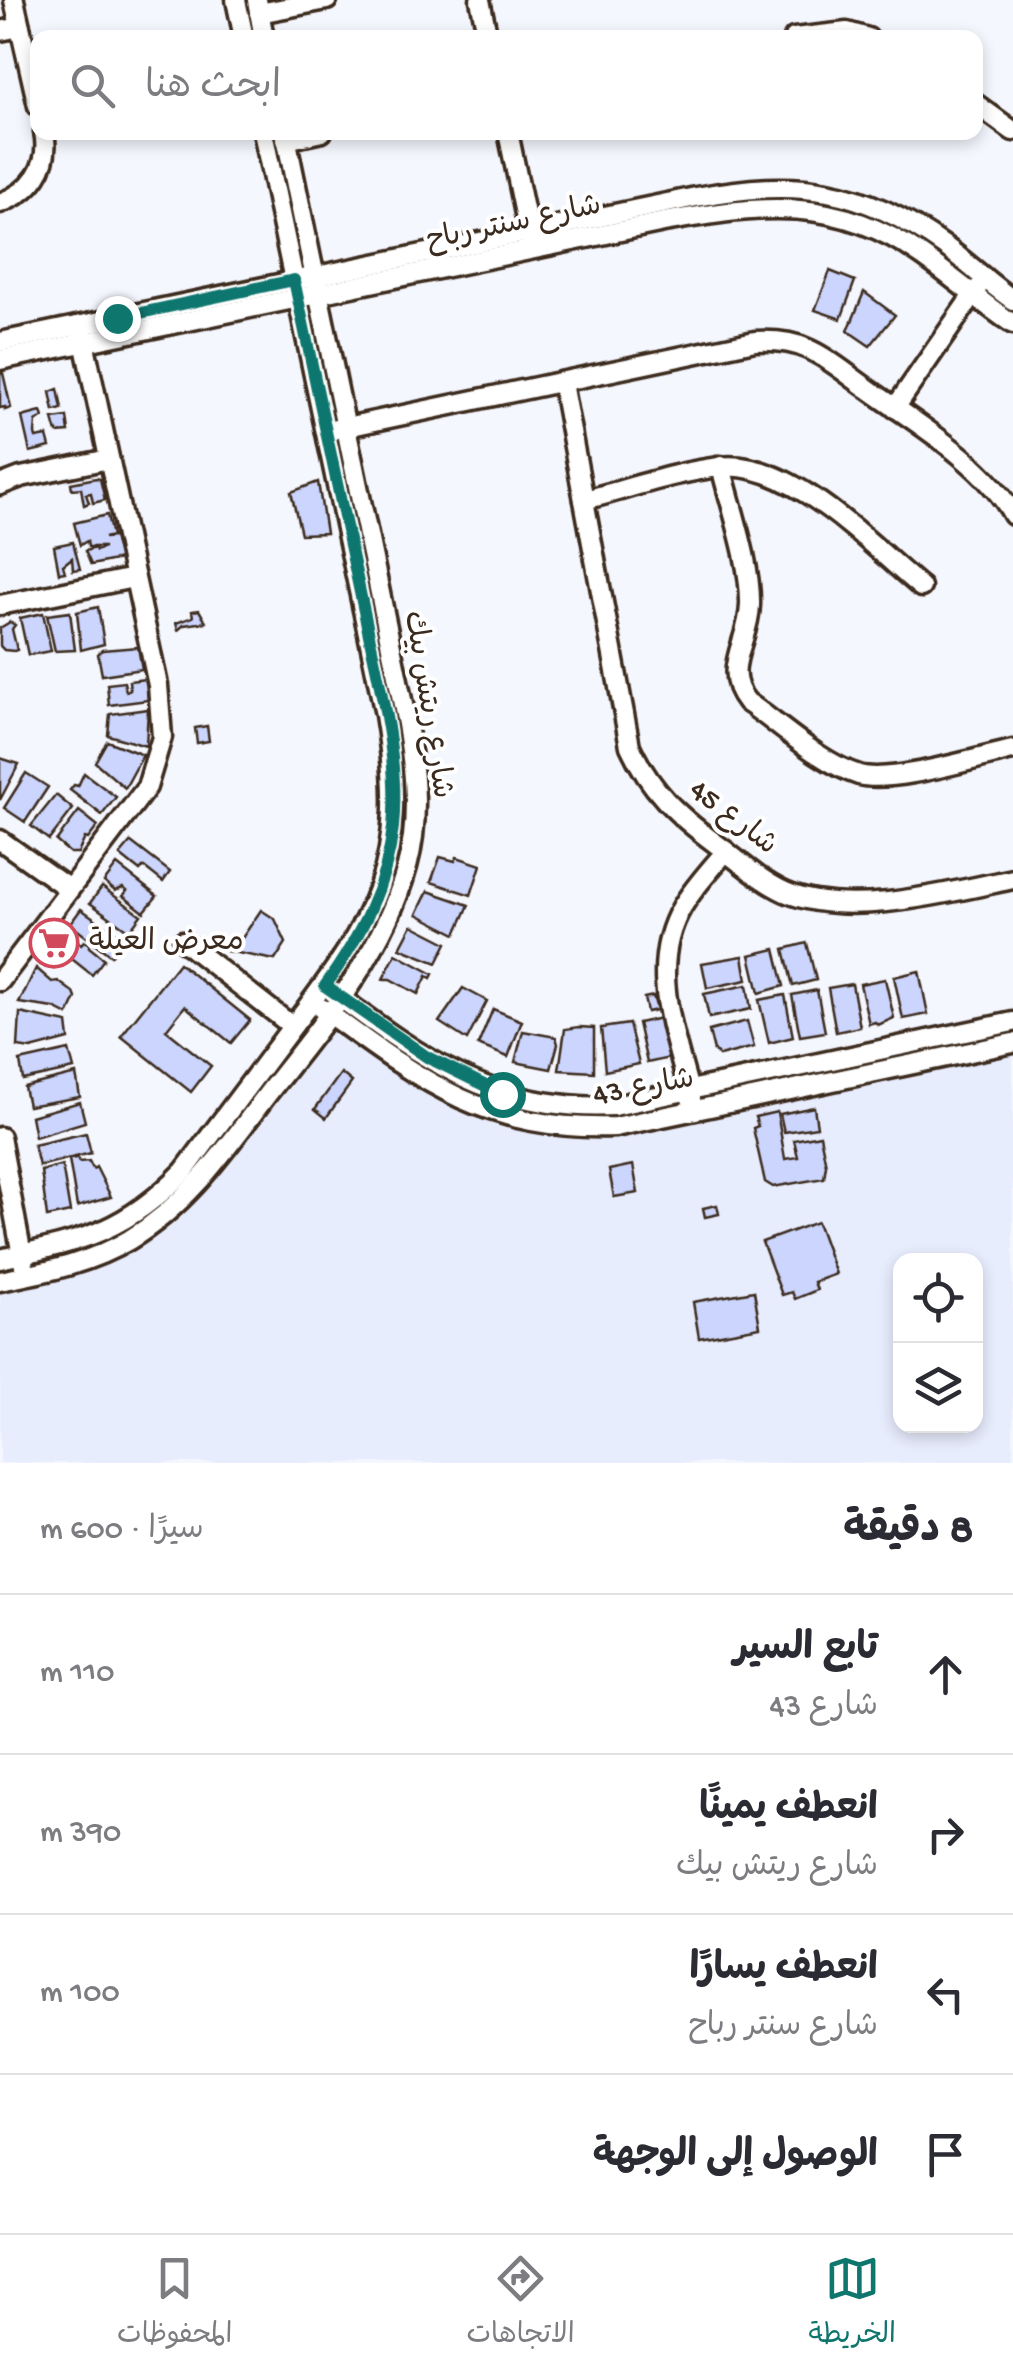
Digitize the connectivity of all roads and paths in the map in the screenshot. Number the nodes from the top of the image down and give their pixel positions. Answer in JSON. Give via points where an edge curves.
{"nodes":[{"id":1,"x":14,"y":0,"type":"edge"},
{"id":2,"x":236,"y":0,"type":"edge"},
{"id":3,"x":327,"y":0,"type":"edge"},
{"id":4,"x":480,"y":0,"type":"edge"},
{"id":5,"x":258,"y":7,"type":"edge"},
{"id":6,"x":20,"y":27,"type":"junction"},
{"id":7,"x":242,"y":30,"type":"edge"},
{"id":8,"x":486,"y":30,"type":"edge"},
{"id":9,"x":0,"y":31,"type":"edge"},
{"id":10,"x":30,"y":71,"type":"edge"},
{"id":11,"x":983,"y":109,"type":"edge"},
{"id":12,"x":1013,"y":131,"type":"edge"},
{"id":13,"x":44,"y":140,"type":"edge"},
{"id":14,"x":265,"y":140,"type":"edge"},
{"id":15,"x":287,"y":140,"type":"edge"},
{"id":16,"x":510,"y":140,"type":"edge"},
{"id":17,"x":0,"y":204,"type":"edge"},
{"id":18,"x":530,"y":240,"type":"junction"},
{"id":19,"x":984,"y":278,"type":"junction"},
{"id":20,"x":317,"y":285,"type":"junction"},
{"id":21,"x":296,"y":290,"type":"junction"},
{"id":22,"x":972,"y":295,"type":"junction"},
{"id":23,"x":1013,"y":300,"type":"edge"},
{"id":24,"x":1013,"y":324,"type":"edge"},
{"id":25,"x":82,"y":334,"type":"junction"},
{"id":26,"x":0,"y":342,"type":"edge"},
{"id":27,"x":0,"y":360,"type":"edge"},
{"id":28,"x":562,"y":383,"type":"junction"},
{"id":29,"x":895,"y":408,"type":"junction"},
{"id":30,"x":347,"y":427,"type":"junction"},
{"id":31,"x":327,"y":432,"type":"junction"},
{"id":32,"x":109,"y":459,"type":"junction"},
{"id":33,"x":721,"y":466,"type":"junction"},
{"id":34,"x":0,"y":485,"type":"edge"},
{"id":35,"x":584,"y":500,"type":"junction"},
{"id":36,"x":1013,"y":515,"type":"edge"},
{"id":37,"x":134,"y":578,"type":"junction"},
{"id":38,"x":921,"y":587,"type":"dead end"},
{"id":39,"x":0,"y":605,"type":"edge"},
{"id":40,"x":1013,"y":750,"type":"edge"},
{"id":41,"x":0,"y":840,"type":"edge"},
{"id":42,"x":726,"y":851,"type":"junction"},
{"id":43,"x":1013,"y":879,"type":"edge"},
{"id":44,"x":68,"y":889,"type":"junction"},
{"id":45,"x":183,"y":942,"type":"dead end"},
{"id":46,"x":0,"y":981,"type":"edge"},
{"id":47,"x":325,"y":986,"type":"junction"},
{"id":48,"x":341,"y":998,"type":"junction"},
{"id":49,"x":313,"y":1002,"type":"junction"},
{"id":50,"x":330,"y":1014,"type":"junction"},
{"id":51,"x":1013,"y":1022,"type":"edge"},
{"id":52,"x":292,"y":1026,"type":"junction"},
{"id":53,"x":1013,"y":1043,"type":"edge"},
{"id":54,"x":691,"y":1100,"type":"junction"},
{"id":55,"x":0,"y":1137,"type":"edge"},
{"id":56,"x":22,"y":1254,"type":"junction"},
{"id":57,"x":0,"y":1259,"type":"edge"},
{"id":58,"x":26,"y":1276,"type":"junction"},
{"id":59,"x":0,"y":1282,"type":"edge"}],
"edges":[{"from":1,"to":6,"type":"street"},
{"from":2,"to":7,"type":"street"},
{"from":3,"to":5,"type":"street"},
{"from":4,"to":8,"type":"street"},
{"from":6,"to":9,"type":"street"},
{"from":6,"to":10,"type":"street"},
{"from":11,"to":12,"type":"street"},
{"from":13,"to":17,"type":"street","via":[[36,177]]},
{"from":14,"to":21,"type":"street","name":"شارع ريتش بيك"},
{"from":15,"to":20,"type":"street","name":"شارع ريتش بيك"},
{"from":16,"to":18,"type":"street"},
{"from":18,"to":19,"type":"street","name":"شارع سنتر رباح","via":[[746,188],[806,187],[891,214]]},
{"from":18,"to":20,"type":"street","name":"شارع سنتر رباح"},
{"from":18,"to":22,"type":"street","name":"شارع سنتر رباح","via":[[744,208],[798,208],[899,241]]},
{"from":19,"to":22,"type":"street"},
{"from":19,"to":23,"type":"street","name":"شارع سنتر رباح"},
{"from":20,"to":21,"type":"street","name":"شارع سنتر رباح"},
{"from":20,"to":30,"type":"street","name":"شارع ريتش بيك"},
{"from":21,"to":25,"type":"street","name":"شارع سنتر رباح"},
{"from":21,"to":31,"type":"street","name":"شارع ريتش بيك"},
{"from":22,"to":24,"type":"street","name":"شارع سنتر رباح"},
{"from":22,"to":29,"type":"street"},
{"from":25,"to":26,"type":"street","name":"شارع سنتر رباح"},
{"from":25,"to":27,"type":"street","name":"شارع سنتر رباح"},
{"from":25,"to":32,"type":"street"},
{"from":28,"to":29,"type":"street","via":[[774,340],[810,349]]},
{"from":28,"to":30,"type":"street"},
{"from":28,"to":35,"type":"street","name":"شارع 45"},
{"from":29,"to":36,"type":"street","via":[[992,484]]},
{"from":30,"to":31,"type":"street"},
{"from":30,"to":48,"type":"street","name":"شارع ريتش بيك","via":[[416,788],[397,899]]},
{"from":31,"to":47,"type":"street","name":"شارع ريتش بيك","via":[[385,715],[395,802],[380,888]]},
{"from":32,"to":34,"type":"street"},
{"from":32,"to":37,"type":"street"},
{"from":33,"to":35,"type":"street"},
{"from":33,"to":38,"type":"street","via":[[790,482]]},
{"from":33,"to":40,"type":"street","via":[[749,591],[748,626],[733,676],[747,702],[834,763],[875,778]]},
{"from":35,"to":42,"type":"street","name":"شارع 45","via":[[630,746],[658,795]]},
{"from":37,"to":39,"type":"street"},
{"from":37,"to":44,"type":"street","via":[[158,685],[162,737],[147,787]]},
{"from":41,"to":44,"type":"street"},
{"from":42,"to":43,"type":"street","name":"شارع 45","via":[[782,890],[838,906]]},
{"from":42,"to":54,"type":"street","via":[[684,904],[666,950],[665,998]]},
{"from":44,"to":46,"type":"street"},
{"from":45,"to":52,"type":"street"},
{"from":47,"to":48,"type":"street","name":"شارع 43"},
{"from":47,"to":49,"type":"street","name":"شارع ريتش بيك"},
{"from":48,"to":50,"type":"street","name":"شارع ريتش بيك"},
{"from":48,"to":54,"type":"street","name":"شارع 43","via":[[451,1071],[529,1102],[614,1106]]},
{"from":49,"to":50,"type":"street","name":"شارع 43"},
{"from":49,"to":52,"type":"street","name":"شارع ريتش بيك"},
{"from":50,"to":54,"type":"street","name":"شارع 43","via":[[443,1092],[498,1114],[556,1126],[616,1127]]},
{"from":50,"to":58,"type":"street","name":"شارع ريتش بيك","via":[[176,1206],[102,1254]]},
{"from":51,"to":54,"type":"street","name":"شارع 43"},
{"from":52,"to":56,"type":"street","name":"شارع ريتش بيك","via":[[184,1172],[144,1208],[97,1234]]},
{"from":53,"to":54,"type":"street","name":"شارع 43"},
{"from":55,"to":56,"type":"street"},
{"from":56,"to":57,"type":"street","name":"شارع ريتش بيك"},
{"from":56,"to":58,"type":"street"},
{"from":58,"to":59,"type":"street","name":"شارع ريتش بيك"}]}
